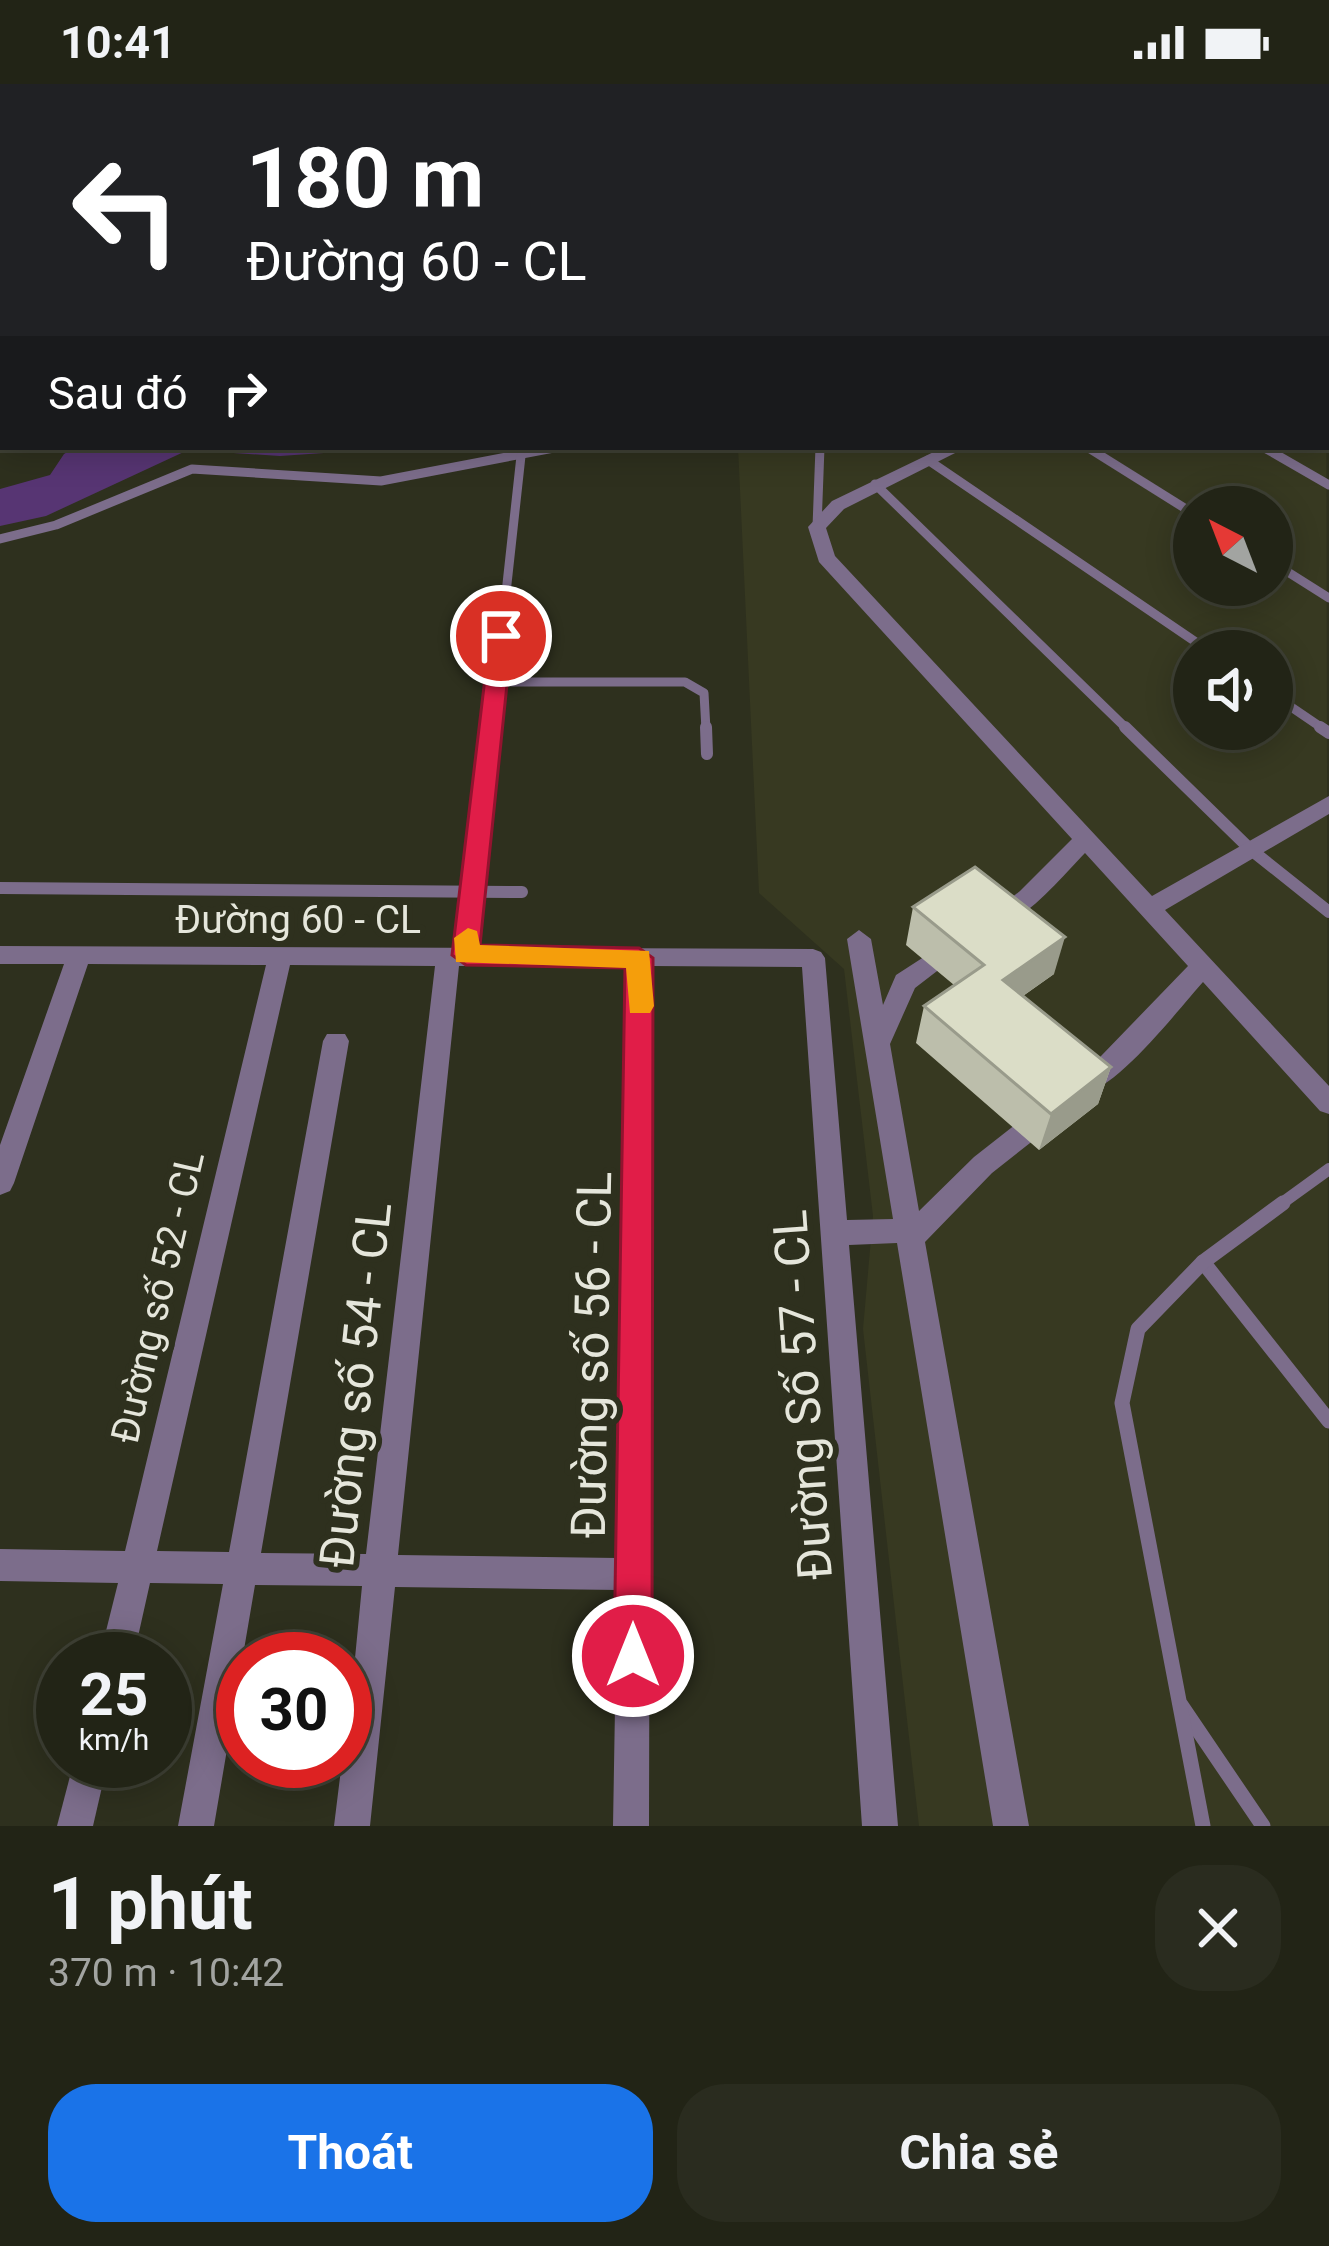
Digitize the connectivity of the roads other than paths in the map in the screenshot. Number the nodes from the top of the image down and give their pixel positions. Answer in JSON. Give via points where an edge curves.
{"nodes":[{"id":1,"x":546,"y":450,"type":"edge"},
{"id":2,"x":820,"y":450,"type":"edge"},
{"id":3,"x":951,"y":450,"type":"edge"},
{"id":4,"x":1092,"y":450,"type":"edge"},
{"id":5,"x":1268,"y":450,"type":"edge"},
{"id":6,"x":521,"y":456,"type":"junction"},
{"id":7,"x":928,"y":460,"type":"junction"},
{"id":8,"x":875,"y":484,"type":"junction"},
{"id":9,"x":1329,"y":485,"type":"edge"},
{"id":10,"x":1173,"y":501,"type":"edge"},
{"id":11,"x":817,"y":527,"type":"junction"},
{"id":12,"x":0,"y":539,"type":"edge"},
{"id":13,"x":1293,"y":575,"type":"edge"},
{"id":14,"x":1329,"y":598,"type":"edge"},
{"id":15,"x":1178,"y":630,"type":"edge"},
{"id":16,"x":496,"y":682,"type":"junction"},
{"id":17,"x":1293,"y":708,"type":"edge"},
{"id":18,"x":1329,"y":733,"type":"edge"},
{"id":19,"x":707,"y":754,"type":"dead end"},
{"id":20,"x":1329,"y":803,"type":"edge"},
{"id":21,"x":1085,"y":838,"type":"junction"},
{"id":22,"x":1250,"y":849,"type":"junction"},
{"id":23,"x":0,"y":888,"type":"edge"},
{"id":24,"x":473,"y":892,"type":"junction"},
{"id":25,"x":522,"y":892,"type":"dead end"},
{"id":26,"x":1149,"y":908,"type":"junction"},
{"id":27,"x":1329,"y":912,"type":"edge"},
{"id":28,"x":859,"y":939,"type":"dead end"},
{"id":29,"x":80,"y":954,"type":"junction"},
{"id":30,"x":0,"y":955,"type":"edge"},
{"id":31,"x":280,"y":955,"type":"junction"},
{"id":32,"x":457,"y":955,"type":"junction"},
{"id":33,"x":639,"y":958,"type":"junction"},
{"id":34,"x":813,"y":958,"type":"joint"},
{"id":35,"x":1203,"y":966,"type":"junction"},
{"id":36,"x":880,"y":1038,"type":"junction"},
{"id":37,"x":336,"y":1041,"type":"dead end"},
{"id":38,"x":1329,"y":1103,"type":"edge"},
{"id":39,"x":1329,"y":1169,"type":"edge"},
{"id":40,"x":0,"y":1183,"type":"edge"},
{"id":41,"x":834,"y":1233,"type":"junction"},
{"id":42,"x":912,"y":1233,"type":"junction"},
{"id":43,"x":1203,"y":1262,"type":"junction"},
{"id":44,"x":1329,"y":1421,"type":"edge"},
{"id":45,"x":139,"y":1564,"type":"junction"},
{"id":46,"x":0,"y":1565,"type":"edge"},
{"id":47,"x":242,"y":1567,"type":"junction"},
{"id":48,"x":380,"y":1569,"type":"junction"},
{"id":49,"x":633,"y":1574,"type":"junction"},
{"id":50,"x":123,"y":1632,"type":"edge"},
{"id":51,"x":1178,"y":1699,"type":"junction"},
{"id":52,"x":84,"y":1788,"type":"edge"},
{"id":53,"x":75,"y":1826,"type":"edge"},
{"id":54,"x":196,"y":1826,"type":"edge"},
{"id":55,"x":352,"y":1826,"type":"edge"},
{"id":56,"x":632,"y":1826,"type":"edge"},
{"id":57,"x":880,"y":1826,"type":"edge"},
{"id":58,"x":1011,"y":1826,"type":"edge"},
{"id":59,"x":1204,"y":1826,"type":"edge"},
{"id":60,"x":1263,"y":1826,"type":"edge"}],
"edges":[{"from":1,"to":6,"type":"lane"},
{"from":2,"to":11,"type":"lane"},
{"from":3,"to":7,"type":"street"},
{"from":4,"to":10,"type":"lane"},
{"from":5,"to":9,"type":"lane"},
{"from":6,"to":12,"type":"lane","via":[[381,481],[192,469],[56,525]]},
{"from":6,"to":16,"type":"lane"},
{"from":7,"to":8,"type":"street"},
{"from":7,"to":15,"type":"lane"},
{"from":8,"to":11,"type":"street"},
{"from":8,"to":22,"type":"lane"},
{"from":11,"to":21,"type":"street","via":[[826,558]]},
{"from":13,"to":14,"type":"lane"},
{"from":16,"to":19,"type":"lane","via":[[686,682],[704,693]]},
{"from":16,"to":24,"type":"lane"},
{"from":17,"to":18,"type":"lane"},
{"from":20,"to":22,"type":"street"},
{"from":21,"to":26,"type":"street"},
{"from":21,"to":36,"type":"street","via":[[1028,897],[905,982]]},
{"from":22,"to":26,"type":"street"},
{"from":22,"to":27,"type":"lane"},
{"from":23,"to":24,"type":"lane"},
{"from":24,"to":25,"type":"lane"},
{"from":24,"to":32,"type":"lane"},
{"from":26,"to":35,"type":"street"},
{"from":28,"to":36,"type":"street"},
{"from":29,"to":30,"type":"street","name":"Đường 60 - CL"},
{"from":29,"to":31,"type":"street","name":"Đường 60 - CL"},
{"from":29,"to":40,"type":"street"},
{"from":31,"to":32,"type":"street","name":"Đường 60 - CL"},
{"from":31,"to":45,"type":"street","name":"Đường số 52 - CL"},
{"from":32,"to":33,"type":"street","name":"Đường 60 - CL"},
{"from":32,"to":48,"type":"street","name":"Đường số 54 - CL"},
{"from":33,"to":34,"type":"street","name":"Đường 60 - CL"},
{"from":33,"to":49,"type":"street","name":"Đường số 56 - CL"},
{"from":34,"to":41,"type":"street","name":"Đường Số 57 - CL"},
{"from":35,"to":38,"type":"street"},
{"from":35,"to":42,"type":"street","via":[[1118,1060],[982,1165]]},
{"from":36,"to":42,"type":"street"},
{"from":37,"to":47,"type":"street"},
{"from":39,"to":43,"type":"lane"},
{"from":41,"to":42,"type":"street"},
{"from":41,"to":57,"type":"street","name":"Đường Số 57 - CL"},
{"from":42,"to":58,"type":"street"},
{"from":43,"to":44,"type":"lane"},
{"from":43,"to":51,"type":"lane","via":[[1138,1329],[1122,1403]]},
{"from":45,"to":46,"type":"street"},
{"from":45,"to":47,"type":"street"},
{"from":45,"to":50,"type":"street","name":"Đường số 52 - CL"},
{"from":47,"to":48,"type":"street"},
{"from":47,"to":54,"type":"street"},
{"from":48,"to":49,"type":"street"},
{"from":48,"to":55,"type":"street","name":"Đường số 54 - CL"},
{"from":49,"to":56,"type":"street","name":"Đường số 56 - CL"},
{"from":51,"to":59,"type":"lane"},
{"from":51,"to":60,"type":"lane"},
{"from":52,"to":53,"type":"street"}]}
